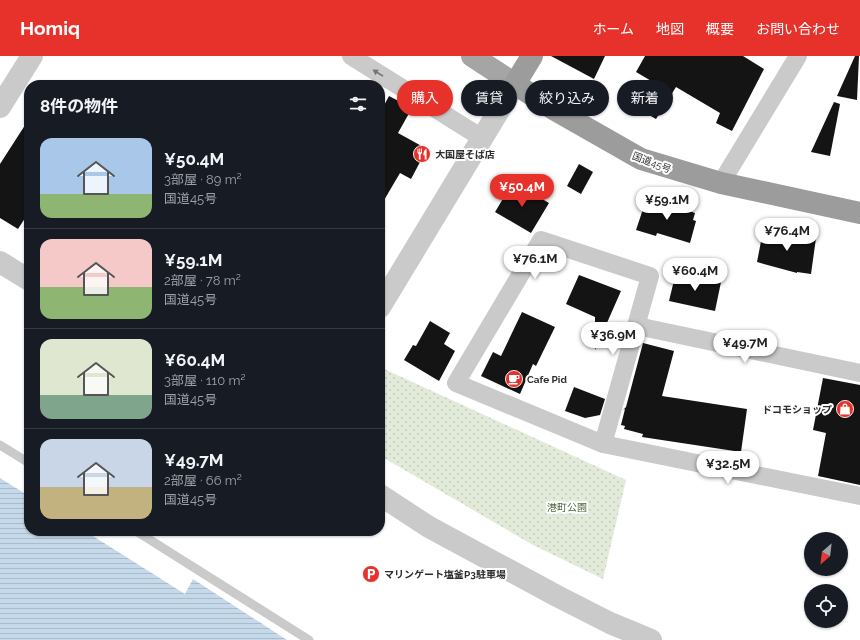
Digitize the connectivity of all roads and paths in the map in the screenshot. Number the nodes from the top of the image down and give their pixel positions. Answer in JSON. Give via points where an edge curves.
{"nodes":[{"id":1,"x":32,"y":56,"type":"edge"},
{"id":2,"x":351,"y":56,"type":"edge"},
{"id":3,"x":472,"y":56,"type":"edge"},
{"id":4,"x":532,"y":56,"type":"edge"},
{"id":5,"x":798,"y":56,"type":"edge"},
{"id":6,"x":509,"y":80,"type":"edge"},
{"id":7,"x":517,"y":81,"type":"edge"},
{"id":8,"x":517,"y":85,"type":"edge"},
{"id":9,"x":0,"y":107,"type":"edge"},
{"id":10,"x":495,"y":116,"type":"edge"},
{"id":11,"x":482,"y":138,"type":"junction"},
{"id":12,"x":721,"y":183,"type":"junction"},
{"id":13,"x":860,"y":213,"type":"edge"},
{"id":14,"x":0,"y":262,"type":"edge"},
{"id":15,"x":24,"y":277,"type":"edge"},
{"id":16,"x":385,"y":300,"type":"edge"},
{"id":17,"x":637,"y":326,"type":"junction"},
{"id":18,"x":860,"y":373,"type":"edge"},
{"id":19,"x":603,"y":444,"type":"junction"},
{"id":20,"x":0,"y":445,"type":"edge"},
{"id":21,"x":24,"y":461,"type":"edge"},
{"id":22,"x":860,"y":496,"type":"edge"},
{"id":23,"x":385,"y":498,"type":"edge"},
{"id":24,"x":144,"y":536,"type":"edge"},
{"id":25,"x":309,"y":640,"type":"edge"},
{"id":26,"x":651,"y":640,"type":"edge"}],
"edges":[{"from":1,"to":9,"type":"street"},
{"from":11,"to":2,"type":"street","one_way":true},
{"from":3,"to":6,"type":"main road"},
{"from":4,"to":7,"type":"highway"},
{"from":5,"to":12,"type":"street"},
{"from":8,"to":12,"type":"highway","name":"国道45号","via":[[641,159]]},
{"from":10,"to":11,"type":"street"},
{"from":11,"to":16,"type":"street"},
{"from":12,"to":13,"type":"highway","name":"国道45号"},
{"from":14,"to":15,"type":"street"},
{"from":17,"to":18,"type":"street"},
{"from":17,"to":19,"type":"street"},
{"from":17,"to":19,"type":"street","via":[[650,276],[541,240],[456,383]]},
{"from":19,"to":22,"type":"street"},
{"from":20,"to":21,"type":"lane"},
{"from":23,"to":26,"type":"street","via":[[429,527],[557,596]]},
{"from":24,"to":25,"type":"lane"}]}
